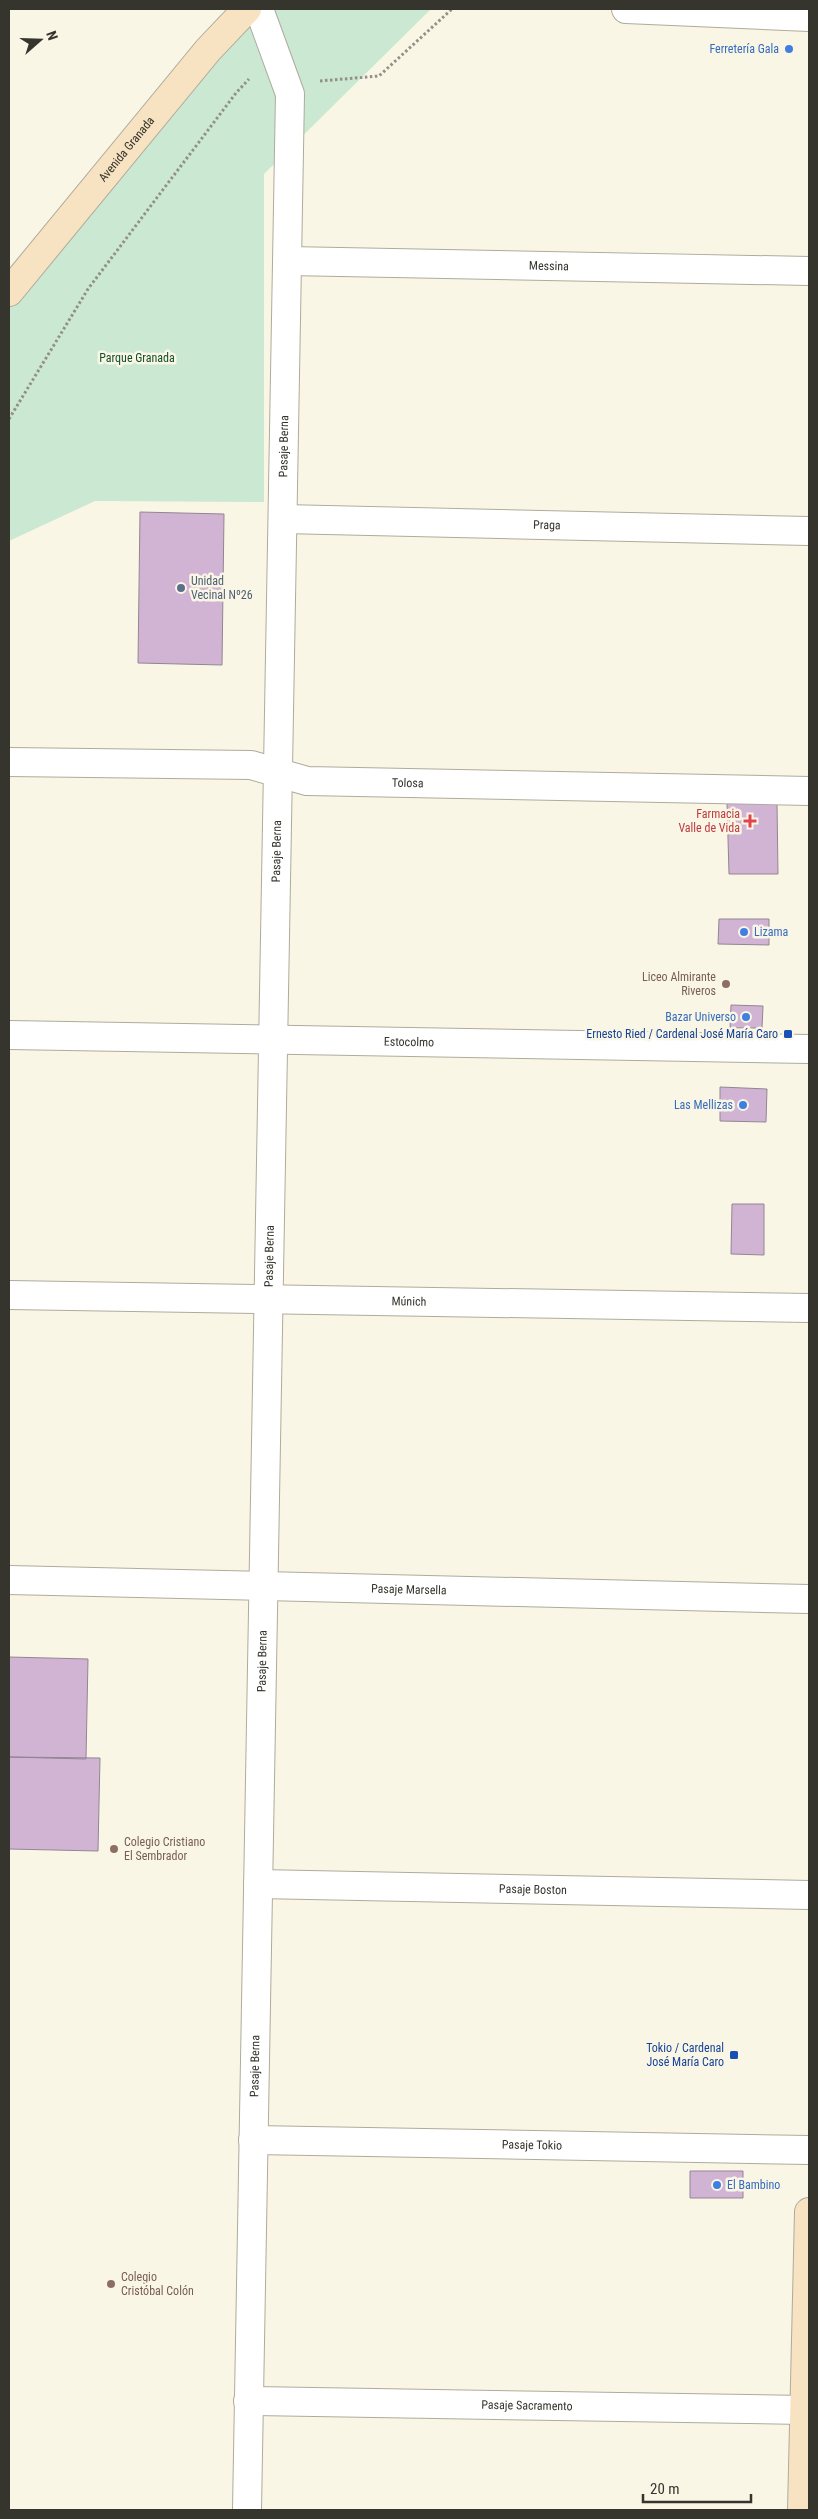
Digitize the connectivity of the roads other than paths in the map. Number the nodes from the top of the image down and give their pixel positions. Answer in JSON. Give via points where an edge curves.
{"nodes":[{"id":1,"x":247,"y":9,"type":"edge"},
{"id":2,"x":259,"y":9,"type":"edge"},
{"id":3,"x":626,"y":9,"type":"edge"},
{"id":4,"x":809,"y":18,"type":"edge"},
{"id":5,"x":288,"y":261,"type":"junction"},
{"id":6,"x":809,"y":271,"type":"edge"},
{"id":7,"x":9,"y":292,"type":"edge"},
{"id":8,"x":283,"y":519,"type":"junction"},
{"id":9,"x":809,"y":531,"type":"edge"},
{"id":10,"x":9,"y":762,"type":"edge"},
{"id":11,"x":278,"y":773,"type":"junction"},
{"id":12,"x":809,"y":792,"type":"edge"},
{"id":13,"x":9,"y":1035,"type":"edge"},
{"id":14,"x":273,"y":1040,"type":"junction"},
{"id":15,"x":809,"y":1048,"type":"edge"},
{"id":16,"x":9,"y":1295,"type":"edge"},
{"id":17,"x":268,"y":1300,"type":"junction"},
{"id":18,"x":809,"y":1308,"type":"edge"},
{"id":19,"x":9,"y":1580,"type":"edge"},
{"id":20,"x":263,"y":1586,"type":"junction"},
{"id":21,"x":809,"y":1599,"type":"edge"},
{"id":22,"x":258,"y":1884,"type":"junction"},
{"id":23,"x":809,"y":1895,"type":"edge"},
{"id":24,"x":254,"y":2140,"type":"junction"},
{"id":25,"x":809,"y":2150,"type":"edge"},
{"id":26,"x":809,"y":2212,"type":"edge"},
{"id":27,"x":248,"y":2401,"type":"junction"},
{"id":28,"x":804,"y":2410,"type":"junction"},
{"id":29,"x":246,"y":2510,"type":"edge"},
{"id":30,"x":802,"y":2510,"type":"edge"}],
"edges":[{"from":1,"to":7,"type":"street","name":"Avenida Granada","via":[[208,50]]},
{"from":2,"to":5,"type":"street","name":"Pasaje Berna","via":[[290,94]]},
{"from":3,"to":4,"type":"street"},
{"from":5,"to":6,"type":"street","name":"Messina"},
{"from":5,"to":8,"type":"street","name":"Pasaje Berna"},
{"from":8,"to":9,"type":"street","name":"Praga"},
{"from":8,"to":11,"type":"street","name":"Pasaje Berna"},
{"from":10,"to":11,"type":"street","name":"Tolosa","via":[[251,765]]},
{"from":11,"to":12,"type":"street","name":"Tolosa","via":[[307,780]]},
{"from":11,"to":14,"type":"street","name":"Pasaje Berna"},
{"from":13,"to":14,"type":"street","name":"Estocolmo"},
{"from":14,"to":15,"type":"street","name":"Estocolmo"},
{"from":14,"to":17,"type":"street","name":"Pasaje Berna"},
{"from":16,"to":17,"type":"street","name":"Múnich"},
{"from":17,"to":18,"type":"street","name":"Múnich"},
{"from":17,"to":20,"type":"street","name":"Pasaje Berna"},
{"from":19,"to":20,"type":"street","name":"Pasaje Marsella"},
{"from":20,"to":21,"type":"street","name":"Pasaje Marsella"},
{"from":20,"to":22,"type":"street","name":"Pasaje Berna"},
{"from":22,"to":23,"type":"street","name":"Pasaje Boston"},
{"from":22,"to":24,"type":"street","name":"Pasaje Berna"},
{"from":24,"to":25,"type":"street","name":"Pasaje Tokio"},
{"from":24,"to":27,"type":"street","name":"Pasaje Berna"},
{"from":26,"to":28,"type":"street"},
{"from":27,"to":28,"type":"street","name":"Pasaje Sacramento"},
{"from":27,"to":29,"type":"street","name":"Pasaje Berna"},
{"from":28,"to":30,"type":"street"}]}
